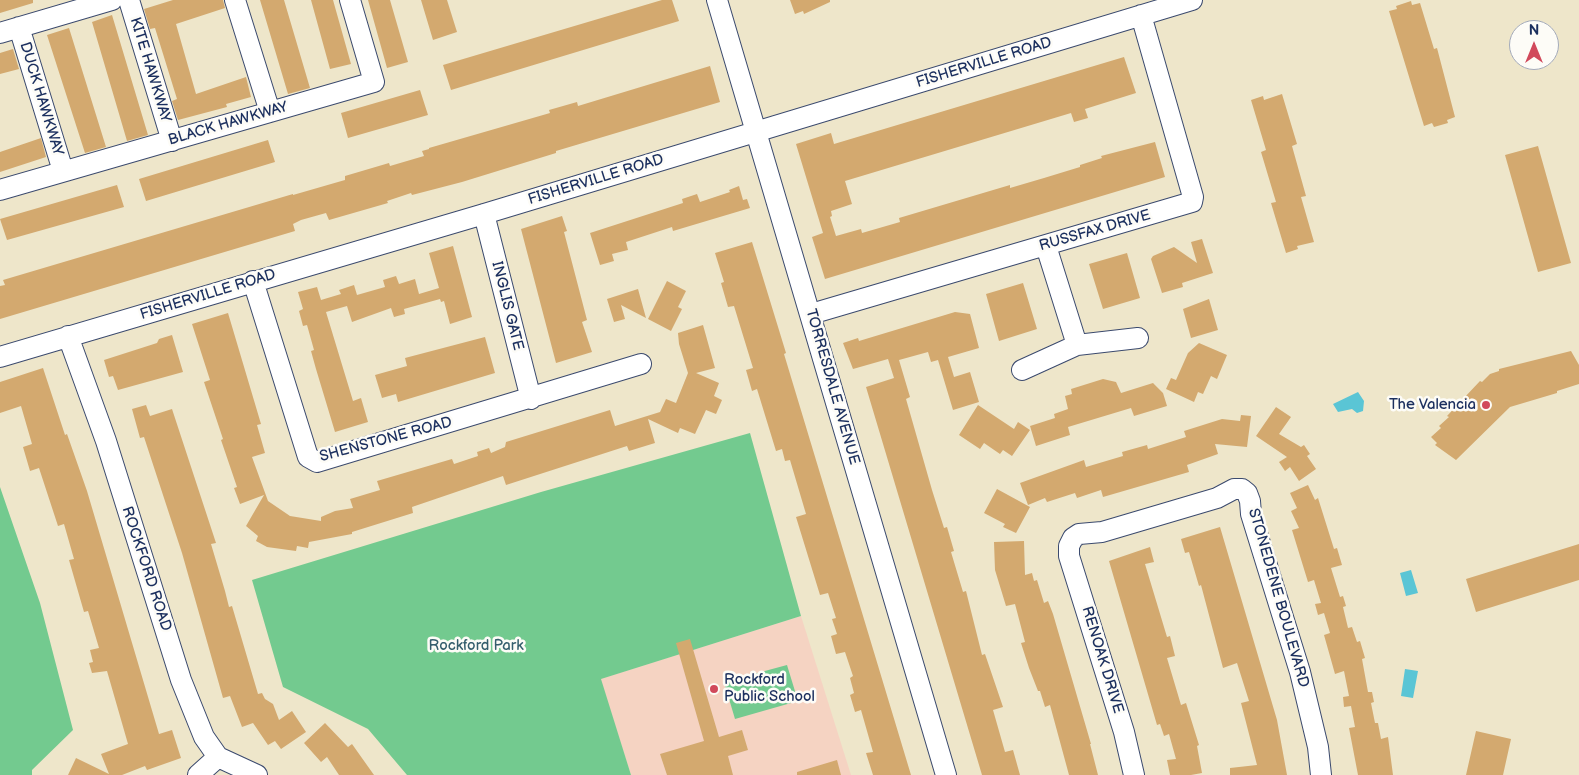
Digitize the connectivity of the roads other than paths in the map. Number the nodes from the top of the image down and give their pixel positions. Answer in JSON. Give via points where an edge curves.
{"nodes":[{"id":1,"x":112,"y":0,"type":"edge"},
{"id":2,"x":129,"y":0,"type":"edge"},
{"id":3,"x":234,"y":0,"type":"edge"},
{"id":4,"x":350,"y":0,"type":"edge"},
{"id":5,"x":717,"y":0,"type":"edge"},
{"id":6,"x":1192,"y":0,"type":"edge"},
{"id":7,"x":1140,"y":15,"type":"junction"},
{"id":8,"x":9,"y":30,"type":"edge"},
{"id":9,"x":270,"y":112,"type":"junction"},
{"id":10,"x":756,"y":132,"type":"junction"},
{"id":11,"x":172,"y":141,"type":"junction"},
{"id":12,"x":63,"y":171,"type":"junction"},
{"id":13,"x":0,"y":190,"type":"edge"},
{"id":14,"x":484,"y":214,"type":"junction"},
{"id":15,"x":1046,"y":246,"type":"junction"},
{"id":16,"x":253,"y":281,"type":"junction"},
{"id":17,"x":811,"y":314,"type":"junction"},
{"id":18,"x":68,"y":336,"type":"junction"},
{"id":19,"x":1138,"y":338,"type":"dead end"},
{"id":20,"x":1077,"y":345,"type":"junction"},
{"id":21,"x":0,"y":357,"type":"edge"},
{"id":22,"x":641,"y":364,"type":"dead end"},
{"id":23,"x":1022,"y":370,"type":"dead end"},
{"id":24,"x":531,"y":399,"type":"junction"},
{"id":25,"x":1069,"y":546,"type":"joint"},
{"id":26,"x":218,"y":757,"type":"junction"},
{"id":27,"x":198,"y":775,"type":"edge"},
{"id":28,"x":257,"y":775,"type":"edge"},
{"id":29,"x":946,"y":775,"type":"edge"},
{"id":30,"x":1134,"y":775,"type":"edge"},
{"id":31,"x":1321,"y":775,"type":"edge"}],
"edges":[{"from":1,"to":8,"type":"street"},
{"from":2,"to":11,"type":"street","name":"KITE HAWKWAY"},
{"from":3,"to":9,"type":"street"},
{"from":4,"to":9,"type":"street","name":"BLACK HAWKWAY","via":[[374,82]]},
{"from":5,"to":10,"type":"street","name":"TORRESDALE AVENUE"},
{"from":6,"to":7,"type":"street","name":"FISHERVILLE ROAD"},
{"from":7,"to":10,"type":"street","name":"FISHERVILLE ROAD"},
{"from":7,"to":15,"type":"street","name":"RUSSFAX DRIVE","via":[[1193,199],[1187,205]]},
{"from":8,"to":12,"type":"street","name":"DUCK HAWKWAY"},
{"from":9,"to":11,"type":"street","name":"BLACK HAWKWAY"},
{"from":10,"to":14,"type":"street","name":"FISHERVILLE ROAD"},
{"from":10,"to":17,"type":"street","name":"TORRESDALE AVENUE"},
{"from":11,"to":12,"type":"street","name":"BLACK HAWKWAY"},
{"from":12,"to":13,"type":"street","name":"BLACK HAWKWAY"},
{"from":14,"to":16,"type":"street","name":"FISHERVILLE ROAD"},
{"from":14,"to":24,"type":"street","name":"INGLIS GATE"},
{"from":15,"to":17,"type":"street","name":"RUSSFAX DRIVE"},
{"from":15,"to":20,"type":"street"},
{"from":16,"to":18,"type":"street","name":"FISHERVILLE ROAD"},
{"from":16,"to":24,"type":"street","name":"SHENSTONE ROAD","via":[[308,457],[317,462]]},
{"from":17,"to":29,"type":"street","name":"TORRESDALE AVENUE"},
{"from":18,"to":21,"type":"street","name":"FISHERVILLE ROAD"},
{"from":18,"to":26,"type":"street","name":"ROCKFORD ROAD","via":[[106,440],[181,680],[204,737]]},
{"from":19,"to":20,"type":"street"},
{"from":20,"to":23,"type":"street"},
{"from":22,"to":24,"type":"street","name":"SHENSTONE ROAD"},
{"from":25,"to":30,"type":"street","name":"RENOAK DRIVE","via":[[1069,556],[1124,732]]},
{"from":25,"to":31,"type":"street","name":"STONEDENE BOULEVARD","via":[[1079,534],[1102,532],[1218,498],[1234,489],[1248,493],[1251,514],[1300,672]]},
{"from":26,"to":27,"type":"street"},
{"from":26,"to":28,"type":"street"}]}
